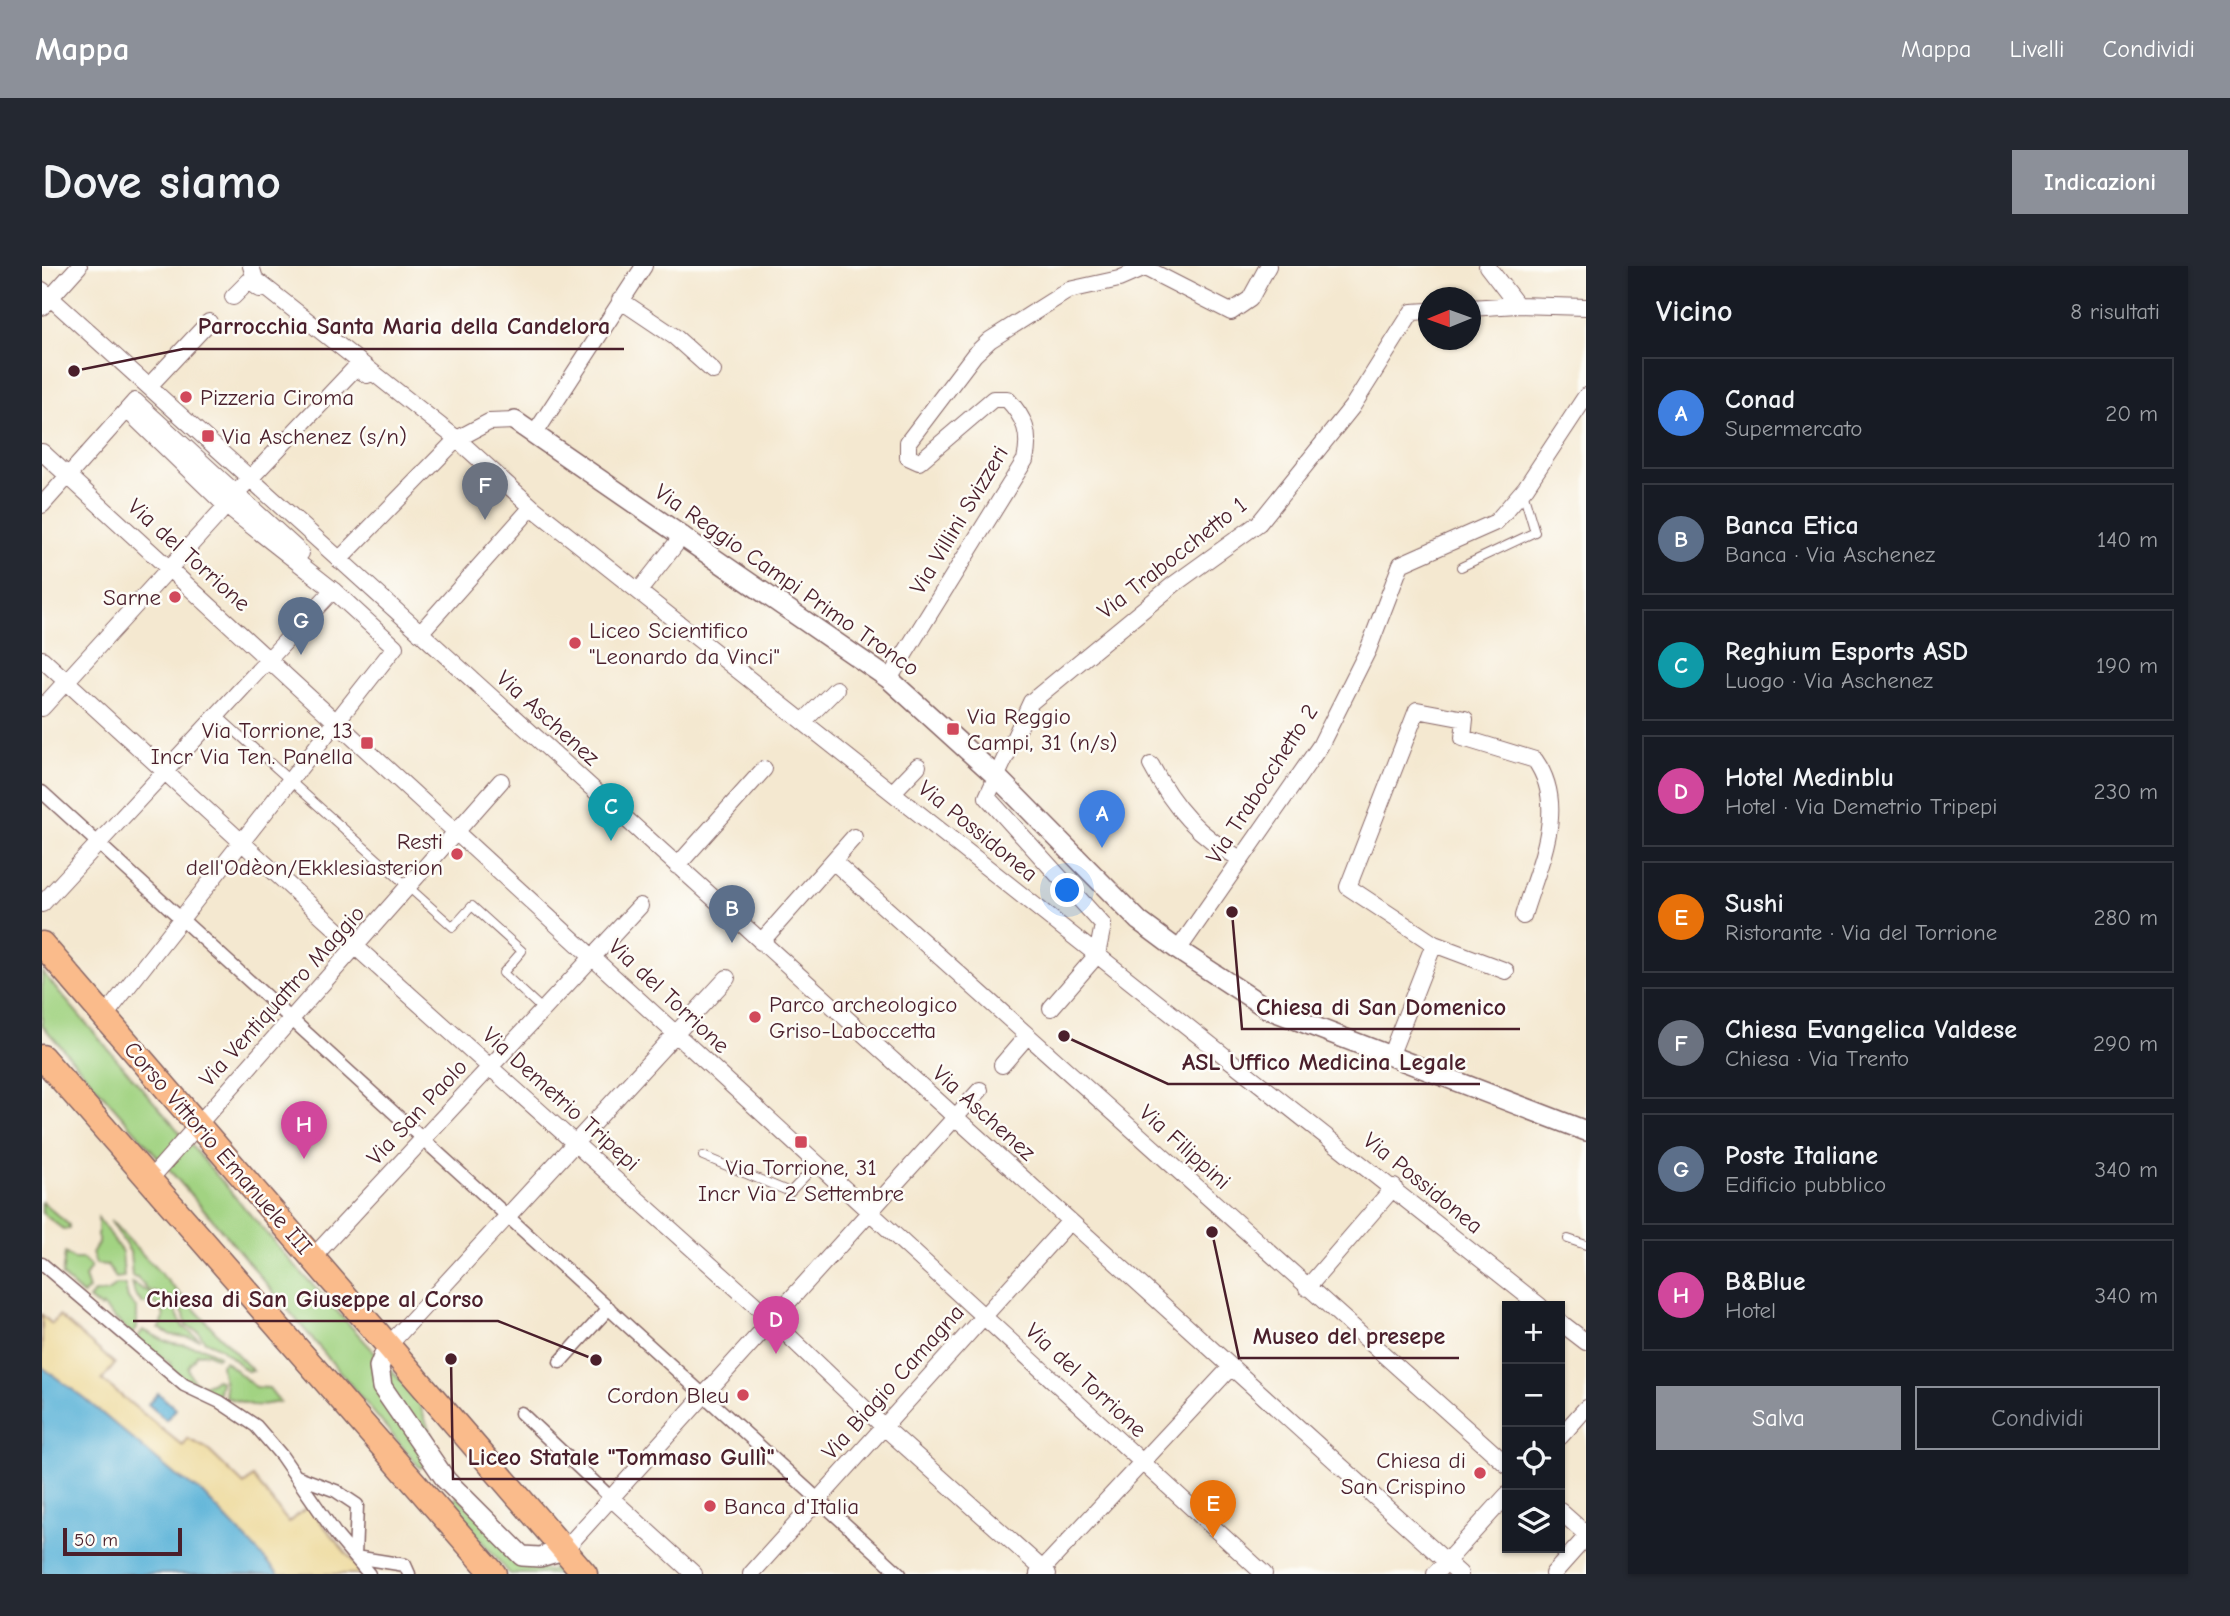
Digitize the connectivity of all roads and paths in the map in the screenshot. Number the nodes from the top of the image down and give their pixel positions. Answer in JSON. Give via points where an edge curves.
{"nodes":[{"id":1,"x":79,"y":266,"type":"edge"},
{"id":2,"x":251,"y":266,"type":"edge"},
{"id":3,"x":644,"y":266,"type":"edge"},
{"id":4,"x":1268,"y":266,"type":"edge"},
{"id":5,"x":1487,"y":266,"type":"edge"},
{"id":6,"x":1141,"y":267,"type":"edge"},
{"id":7,"x":45,"y":298,"type":"edge"},
{"id":8,"x":233,"y":298,"type":"dead end"},
{"id":9,"x":620,"y":300,"type":"junction"},
{"id":10,"x":1517,"y":305,"type":"junction"},
{"id":11,"x":1481,"y":307,"type":"edge"},
{"id":12,"x":1586,"y":307,"type":"edge"},
{"id":13,"x":1418,"y":312,"type":"edge"},
{"id":14,"x":209,"y":322,"type":"dead end"},
{"id":15,"x":356,"y":367,"type":"junction"},
{"id":16,"x":713,"y":371,"type":"dead end"},
{"id":17,"x":149,"y":386,"type":"junction"},
{"id":18,"x":1586,"y":396,"type":"edge"},
{"id":19,"x":515,"y":421,"type":"joint"},
{"id":20,"x":534,"y":435,"type":"junction"},
{"id":21,"x":457,"y":439,"type":"junction"},
{"id":22,"x":42,"y":452,"type":"edge"},
{"id":23,"x":68,"y":476,"type":"junction"},
{"id":24,"x":248,"y":480,"type":"junction"},
{"id":25,"x":1523,"y":492,"type":"junction"},
{"id":26,"x":231,"y":500,"type":"junction"},
{"id":27,"x":42,"y":505,"type":"edge"},
{"id":28,"x":532,"y":507,"type":"junction"},
{"id":29,"x":683,"y":535,"type":"junction"},
{"id":30,"x":339,"y":560,"type":"junction"},
{"id":31,"x":1461,"y":567,"type":"dead end"},
{"id":32,"x":169,"y":568,"type":"junction"},
{"id":33,"x":333,"y":590,"type":"junction"},
{"id":34,"x":639,"y":591,"type":"junction"},
{"id":35,"x":420,"y":633,"type":"junction"},
{"id":36,"x":42,"y":659,"type":"edge"},
{"id":37,"x":269,"y":659,"type":"junction"},
{"id":38,"x":889,"y":679,"type":"junction"},
{"id":39,"x":66,"y":681,"type":"junction"},
{"id":40,"x":836,"y":689,"type":"dead end"},
{"id":41,"x":42,"y":708,"type":"edge"},
{"id":42,"x":217,"y":715,"type":"junction"},
{"id":43,"x":336,"y":721,"type":"junction"},
{"id":44,"x":803,"y":722,"type":"junction"},
{"id":45,"x":1151,"y":765,"type":"dead end"},
{"id":46,"x":918,"y":766,"type":"dead end"},
{"id":47,"x":764,"y":769,"type":"dead end"},
{"id":48,"x":164,"y":772,"type":"junction"},
{"id":49,"x":998,"y":778,"type":"junction"},
{"id":50,"x":291,"y":780,"type":"junction"},
{"id":51,"x":501,"y":780,"type":"dead end"},
{"id":52,"x":42,"y":792,"type":"edge"},
{"id":53,"x":893,"y":792,"type":"junction"},
{"id":54,"x":458,"y":833,"type":"junction"},
{"id":55,"x":853,"y":837,"type":"dead end"},
{"id":56,"x":242,"y":842,"type":"junction"},
{"id":57,"x":99,"y":844,"type":"junction"},
{"id":58,"x":1241,"y":859,"type":"junction"},
{"id":59,"x":833,"y":861,"type":"junction"},
{"id":60,"x":677,"y":866,"type":"junction"},
{"id":61,"x":409,"y":888,"type":"junction"},
{"id":62,"x":42,"y":904,"type":"edge"},
{"id":63,"x":640,"y":906,"type":"dead end"},
{"id":64,"x":1523,"y":916,"type":"dead end"},
{"id":65,"x":180,"y":919,"type":"junction"},
{"id":66,"x":761,"y":942,"type":"junction"},
{"id":67,"x":42,"y":944,"type":"edge"},
{"id":68,"x":1434,"y":944,"type":"junction"},
{"id":69,"x":356,"y":947,"type":"junction"},
{"id":70,"x":1178,"y":950,"type":"junction"},
{"id":71,"x":1097,"y":955,"type":"junction"},
{"id":72,"x":593,"y":957,"type":"junction"},
{"id":73,"x":1506,"y":971,"type":"dead end"},
{"id":74,"x":727,"y":978,"type":"dead end"},
{"id":75,"x":1052,"y":1008,"type":"dead end"},
{"id":76,"x":543,"y":1010,"type":"junction"},
{"id":77,"x":104,"y":1017,"type":"junction"},
{"id":78,"x":290,"y":1021,"type":"junction"},
{"id":79,"x":676,"y":1034,"type":"junction"},
{"id":80,"x":1027,"y":1036,"type":"junction"},
{"id":81,"x":1391,"y":1054,"type":"junction"},
{"id":82,"x":42,"y":1057,"type":"edge"},
{"id":83,"x":1002,"y":1065,"type":"dead end"},
{"id":84,"x":491,"y":1067,"type":"junction"},
{"id":85,"x":980,"y":1090,"type":"dead end"},
{"id":86,"x":955,"y":1118,"type":"junction"},
{"id":87,"x":198,"y":1125,"type":"junction"},
{"id":88,"x":1586,"y":1131,"type":"edge"},
{"id":89,"x":424,"y":1138,"type":"junction"},
{"id":90,"x":576,"y":1143,"type":"junction"},
{"id":91,"x":703,"y":1156,"type":"dead end"},
{"id":92,"x":817,"y":1164,"type":"junction"},
{"id":93,"x":151,"y":1178,"type":"junction"},
{"id":94,"x":1394,"y":1187,"type":"junction"},
{"id":95,"x":870,"y":1212,"type":"junction"},
{"id":96,"x":509,"y":1215,"type":"junction"},
{"id":97,"x":1070,"y":1221,"type":"junction"},
{"id":98,"x":1568,"y":1239,"type":"dead end"},
{"id":99,"x":1586,"y":1245,"type":"edge"},
{"id":100,"x":313,"y":1257,"type":"junction"},
{"id":101,"x":42,"y":1264,"type":"edge"},
{"id":102,"x":1307,"y":1288,"type":"junction"},
{"id":103,"x":1534,"y":1301,"type":"edge"},
{"id":104,"x":609,"y":1308,"type":"junction"},
{"id":105,"x":984,"y":1317,"type":"junction"},
{"id":106,"x":772,"y":1320,"type":"junction"},
{"id":107,"x":1565,"y":1326,"type":"edge"},
{"id":108,"x":1586,"y":1342,"type":"edge"},
{"id":109,"x":387,"y":1347,"type":"junction"},
{"id":110,"x":560,"y":1362,"type":"dead end"},
{"id":111,"x":1231,"y":1367,"type":"junction"},
{"id":112,"x":704,"y":1395,"type":"junction"},
{"id":113,"x":1586,"y":1408,"type":"edge"},
{"id":114,"x":521,"y":1413,"type":"dead end"},
{"id":115,"x":884,"y":1427,"type":"junction"},
{"id":116,"x":1565,"y":1431,"type":"edge"},
{"id":117,"x":1502,"y":1461,"type":"edge"},
{"id":118,"x":1142,"y":1462,"type":"junction"},
{"id":119,"x":296,"y":1476,"type":"junction"},
{"id":120,"x":446,"y":1480,"type":"junction"},
{"id":121,"x":428,"y":1497,"type":"junction"},
{"id":122,"x":611,"y":1498,"type":"junction"},
{"id":123,"x":818,"y":1499,"type":"junction"},
{"id":124,"x":1502,"y":1501,"type":"edge"},
{"id":125,"x":1565,"y":1516,"type":"edge"},
{"id":126,"x":1586,"y":1536,"type":"edge"},
{"id":127,"x":564,"y":1550,"type":"junction"},
{"id":128,"x":355,"y":1557,"type":"junction"},
{"id":129,"x":1441,"y":1568,"type":"edge"},
{"id":130,"x":1043,"y":1572,"type":"edge"},
{"id":131,"x":896,"y":1573,"type":"edge"},
{"id":132,"x":369,"y":1574,"type":"edge"},
{"id":133,"x":409,"y":1574,"type":"edge"},
{"id":134,"x":494,"y":1574,"type":"edge"},
{"id":135,"x":585,"y":1574,"type":"edge"},
{"id":136,"x":694,"y":1574,"type":"edge"},
{"id":137,"x":751,"y":1574,"type":"edge"},
{"id":138,"x":1264,"y":1574,"type":"edge"},
{"id":139,"x":1460,"y":1574,"type":"edge"},
{"id":140,"x":1553,"y":1574,"type":"edge"}],
"edges":[{"from":1,"to":7,"type":"street"},
{"from":2,"to":21,"type":"street","via":[[254,279]]},
{"from":3,"to":9,"type":"street"},
{"from":4,"to":6,"type":"street","name":"Via Villini Svizzeri","via":[[1250,299],[1231,312]]},
{"from":5,"to":10,"type":"street"},
{"from":6,"to":38,"type":"street","name":"Via Villini Svizzeri","via":[[1119,279],[1069,290],[990,340],[908,442],[908,457],[919,462],[993,399],[1007,399],[1021,414],[1030,440],[1026,460]]},
{"from":7,"to":17,"type":"street","name":"Via Aschenez"},
{"from":8,"to":15,"type":"street","via":[[249,281]]},
{"from":9,"to":16,"type":"street","via":[[675,337]]},
{"from":9,"to":20,"type":"street"},
{"from":10,"to":11,"type":"street"},
{"from":10,"to":12,"type":"street"},
{"from":13,"to":49,"type":"street","name":"Via Trabocchetto 1","via":[[1412,312],[1352,408],[1259,523],[1173,585],[1031,702]]},
{"from":14,"to":17,"type":"street"},
{"from":15,"to":21,"type":"street"},
{"from":15,"to":24,"type":"street"},
{"from":17,"to":24,"type":"street","name":"Via Aschenez"},
{"from":18,"to":25,"type":"street","name":"Via Trabocchetto 2"},
{"from":19,"to":20,"type":"street","name":"Via Reggio Campi Primo Tronco"},
{"from":19,"to":21,"type":"street","via":[[489,422]]},
{"from":20,"to":29,"type":"street","name":"Via Reggio Campi Primo Tronco"},
{"from":21,"to":28,"type":"street","name":"Via Possidonea"},
{"from":21,"to":30,"type":"street"},
{"from":22,"to":23,"type":"street","name":"Via del Torrione"},
{"from":23,"to":26,"type":"street","via":[[131,406]]},
{"from":23,"to":27,"type":"street"},
{"from":23,"to":32,"type":"street","name":"Via del Torrione"},
{"from":24,"to":26,"type":"street"},
{"from":24,"to":30,"type":"street","name":"Via Aschenez"},
{"from":25,"to":31,"type":"lane","via":[[1535,532]]},
{"from":25,"to":58,"type":"street","name":"Via Trabocchetto 2","via":[[1496,522],[1401,564],[1368,650],[1320,746]]},
{"from":26,"to":32,"type":"street"},
{"from":26,"to":33,"type":"street","via":[[332,581]]},
{"from":28,"to":34,"type":"street","name":"Via Possidonea"},
{"from":28,"to":35,"type":"street"},
{"from":29,"to":34,"type":"street"},
{"from":29,"to":38,"type":"street","name":"Via Reggio Campi Primo Tronco"},
{"from":30,"to":35,"type":"street","name":"Via Aschenez"},
{"from":32,"to":37,"type":"street","name":"Via del Torrione"},
{"from":32,"to":39,"type":"street"},
{"from":33,"to":37,"type":"street"},
{"from":33,"to":43,"type":"street","via":[[395,647]]},
{"from":34,"to":44,"type":"street","name":"Via Possidonea"},
{"from":35,"to":60,"type":"street","name":"Via Aschenez"},
{"from":36,"to":39,"type":"street","name":"Via Demetrio Tripepi"},
{"from":37,"to":42,"type":"street"},
{"from":37,"to":43,"type":"street","name":"Via del Torrione"},
{"from":38,"to":49,"type":"street","name":"Via Reggio Campi Primo Tronco"},
{"from":39,"to":41,"type":"street"},
{"from":39,"to":48,"type":"street","name":"Via Demetrio Tripepi"},
{"from":40,"to":44,"type":"street"},
{"from":42,"to":48,"type":"street"},
{"from":42,"to":50,"type":"lane"},
{"from":43,"to":50,"type":"street"},
{"from":43,"to":54,"type":"street","name":"Via del Torrione"},
{"from":44,"to":53,"type":"street","name":"Via Possidonea"},
{"from":45,"to":58,"type":"street","via":[[1180,813],[1199,832]]},
{"from":46,"to":53,"type":"street"},
{"from":47,"to":60,"type":"street"},
{"from":48,"to":56,"type":"street","name":"Via Demetrio Tripepi"},
{"from":48,"to":57,"type":"street"},
{"from":49,"to":70,"type":"street","name":"Via Reggio Campi Primo Tronco","via":[[1139,921]]},
{"from":49,"to":71,"type":"street","via":[[987,797],[1103,925]]},
{"from":50,"to":56,"type":"street"},
{"from":50,"to":61,"type":"lane"},
{"from":51,"to":54,"type":"street","name":"Via Ventiquattro Maggio"},
{"from":52,"to":57,"type":"street"},
{"from":53,"to":71,"type":"street","name":"Via Possidonea"},
{"from":54,"to":61,"type":"street","name":"Via Ventiquattro Maggio"},
{"from":54,"to":72,"type":"street","name":"Via del Torrione"},
{"from":55,"to":59,"type":"street"},
{"from":56,"to":65,"type":"street"},
{"from":56,"to":69,"type":"street","name":"Via Demetrio Tripepi"},
{"from":57,"to":62,"type":"street"},
{"from":57,"to":65,"type":"street"},
{"from":58,"to":70,"type":"street","name":"Via Trabocchetto 2"},
{"from":59,"to":66,"type":"street"},
{"from":59,"to":80,"type":"street","name":"Via Filippini"},
{"from":60,"to":66,"type":"street","name":"Via Aschenez"},
{"from":61,"to":69,"type":"street","name":"Via Ventiquattro Maggio"},
{"from":61,"to":76,"type":"lane","via":[[453,927],[472,906],[522,951],[503,973]]},
{"from":63,"to":72,"type":"street","name":"Via San Paolo"},
{"from":64,"to":68,"type":"street","via":[[1552,820],[1550,794],[1541,769],[1535,760],[1462,738],[1465,719],[1417,710],[1348,887]]},
{"from":65,"to":77,"type":"street"},
{"from":65,"to":78,"type":"street"},
{"from":66,"to":86,"type":"street","name":"Via Aschenez"},
{"from":67,"to":77,"type":"main road","name":"Corso Vittorio Emanuele III"},
{"from":68,"to":73,"type":"street"},
{"from":68,"to":81,"type":"street"},
{"from":69,"to":78,"type":"street","name":"Via Ventiquattro Maggio"},
{"from":69,"to":84,"type":"street","name":"Via Demetrio Tripepi"},
{"from":70,"to":81,"type":"street","name":"Via Reggio Campi Primo Tronco","via":[[1268,1009]]},
{"from":71,"to":75,"type":"street"},
{"from":71,"to":94,"type":"street","name":"Via Possidonea"},
{"from":72,"to":76,"type":"street","name":"Via San Paolo"},
{"from":72,"to":79,"type":"street","name":"Via del Torrione"},
{"from":74,"to":79,"type":"street"},
{"from":76,"to":84,"type":"street","name":"Via San Paolo"},
{"from":77,"to":87,"type":"main road","name":"Corso Vittorio Emanuele III"},
{"from":78,"to":87,"type":"street","name":"Via Ventiquattro Maggio"},
{"from":78,"to":89,"type":"street"},
{"from":79,"to":90,"type":"street"},
{"from":79,"to":92,"type":"street","name":"Via del Torrione"},
{"from":80,"to":83,"type":"street"},
{"from":80,"to":102,"type":"street","name":"Via Filippini"},
{"from":81,"to":88,"type":"street","name":"Via Reggio Campi Primo Tronco"},
{"from":82,"to":93,"type":"main road"},
{"from":84,"to":89,"type":"street","name":"Via San Paolo"},
{"from":84,"to":90,"type":"street","name":"Via Demetrio Tripepi"},
{"from":85,"to":86,"type":"street"},
{"from":86,"to":95,"type":"street"},
{"from":86,"to":97,"type":"street","name":"Via Aschenez"},
{"from":87,"to":93,"type":"street","name":"Via Ventiquattro Maggio"},
{"from":87,"to":100,"type":"main road","name":"Corso Vittorio Emanuele III"},
{"from":89,"to":96,"type":"street"},
{"from":89,"to":100,"type":"street","name":"Via San Paolo"},
{"from":90,"to":96,"type":"street"},
{"from":90,"to":106,"type":"street","name":"Via Demetrio Tripepi"},
{"from":91,"to":92,"type":"lane","via":[[790,1192]]},
{"from":92,"to":95,"type":"street","name":"Via del Torrione"},
{"from":93,"to":121,"type":"main road"},
{"from":94,"to":102,"type":"street"},
{"from":94,"to":103,"type":"street","name":"Via Possidonea"},
{"from":95,"to":105,"type":"street","name":"Via del Torrione"},
{"from":95,"to":106,"type":"street"},
{"from":96,"to":104,"type":"street"},
{"from":96,"to":109,"type":"street"},
{"from":97,"to":105,"type":"street","name":"Via Biagio Camagna"},
{"from":97,"to":111,"type":"street","name":"Via Aschenez"},
{"from":98,"to":99,"type":"lane"},
{"from":100,"to":109,"type":"main road","name":"Corso Vittorio Emanuele III"},
{"from":101,"to":119,"type":"street","via":[[184,1385],[256,1426]]},
{"from":102,"to":117,"type":"street","name":"Via Filippini"},
{"from":104,"to":110,"type":"street"},
{"from":104,"to":112,"type":"street"},
{"from":105,"to":115,"type":"street","name":"Via Biagio Camagna"},
{"from":105,"to":118,"type":"street","name":"Via del Torrione"},
{"from":106,"to":112,"type":"street"},
{"from":106,"to":115,"type":"street","name":"Via Demetrio Tripepi"},
{"from":107,"to":108,"type":"street"},
{"from":109,"to":120,"type":"street","via":[[379,1367],[382,1387]]},
{"from":109,"to":127,"type":"main road","name":"Corso Vittorio Emanuele III"},
{"from":111,"to":118,"type":"street"},
{"from":111,"to":129,"type":"street","name":"Via Aschenez"},
{"from":112,"to":122,"type":"street"},
{"from":112,"to":123,"type":"street"},
{"from":113,"to":116,"type":"street"},
{"from":114,"to":122,"type":"street"},
{"from":115,"to":123,"type":"street","name":"Via Biagio Camagna"},
{"from":115,"to":130,"type":"street","name":"Via Demetrio Tripepi"},
{"from":118,"to":130,"type":"street"},
{"from":118,"to":138,"type":"street","name":"Via del Torrione"},
{"from":119,"to":128,"type":"street"},
{"from":119,"to":128,"type":"street","via":[[337,1491],[357,1505]]},
{"from":120,"to":121,"type":"street"},
{"from":120,"to":127,"type":"street","via":[[523,1556]]},
{"from":121,"to":134,"type":"main road"},
{"from":122,"to":127,"type":"street"},
{"from":122,"to":136,"type":"street"},
{"from":123,"to":131,"type":"street"},
{"from":123,"to":137,"type":"street","name":"Via Biagio Camagna"},
{"from":124,"to":129,"type":"street"},
{"from":125,"to":126,"type":"street"},
{"from":126,"to":140,"type":"street"},
{"from":127,"to":135,"type":"main road","name":"Corso Vittorio Emanuele III"},
{"from":128,"to":132,"type":"street"},
{"from":128,"to":133,"type":"street","via":[[405,1565]]},
{"from":129,"to":139,"type":"street","name":"Via Aschenez"}]}
